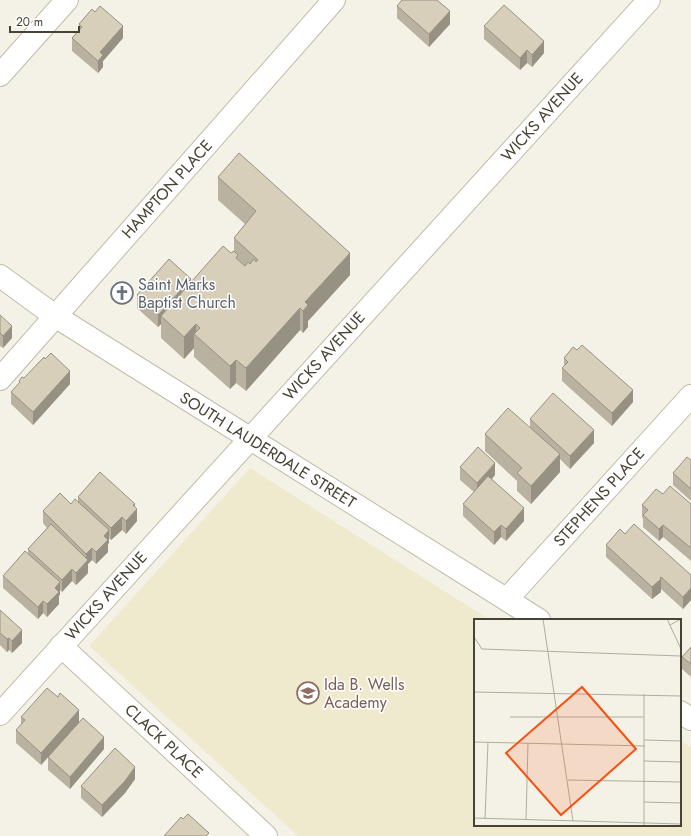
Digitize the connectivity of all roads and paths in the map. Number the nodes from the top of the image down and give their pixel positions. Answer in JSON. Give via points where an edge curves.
{"nodes":[{"id":1,"x":67,"y":0,"type":"edge"},
{"id":2,"x":334,"y":0,"type":"edge"},
{"id":3,"x":649,"y":0,"type":"edge"},
{"id":4,"x":0,"y":75,"type":"edge"},
{"id":5,"x":0,"y":276,"type":"edge"},
{"id":6,"x":55,"y":316,"type":"junction"},
{"id":7,"x":0,"y":379,"type":"edge"},
{"id":8,"x":691,"y":396,"type":"edge"},
{"id":9,"x":248,"y":439,"type":"junction"},
{"id":10,"x":507,"y":599,"type":"junction"},
{"id":11,"x":537,"y":619,"type":"edge"},
{"id":12,"x":61,"y":646,"type":"junction"},
{"id":13,"x":681,"y":713,"type":"edge"},
{"id":14,"x":0,"y":714,"type":"edge"},
{"id":15,"x":691,"y":719,"type":"edge"},
{"id":16,"x":266,"y":836,"type":"edge"}],
"edges":[{"from":1,"to":4,"type":"street"},
{"from":2,"to":6,"type":"street","name":"HAMPTON PLACE"},
{"from":3,"to":9,"type":"street","name":"WICKS AVENUE"},
{"from":5,"to":6,"type":"street","name":"SOUTH LAUDERDALE STREET"},
{"from":6,"to":7,"type":"street","name":"HAMPTON PLACE"},
{"from":6,"to":9,"type":"street","name":"SOUTH LAUDERDALE STREET"},
{"from":8,"to":10,"type":"street","name":"STEPHENS PLACE"},
{"from":9,"to":10,"type":"street","name":"SOUTH LAUDERDALE STREET"},
{"from":9,"to":12,"type":"street","name":"WICKS AVENUE"},
{"from":10,"to":11,"type":"street","name":"SOUTH LAUDERDALE STREET"},
{"from":12,"to":14,"type":"street","name":"WICKS AVENUE"},
{"from":12,"to":16,"type":"street","name":"CLACK PLACE"},
{"from":13,"to":15,"type":"street"}]}
